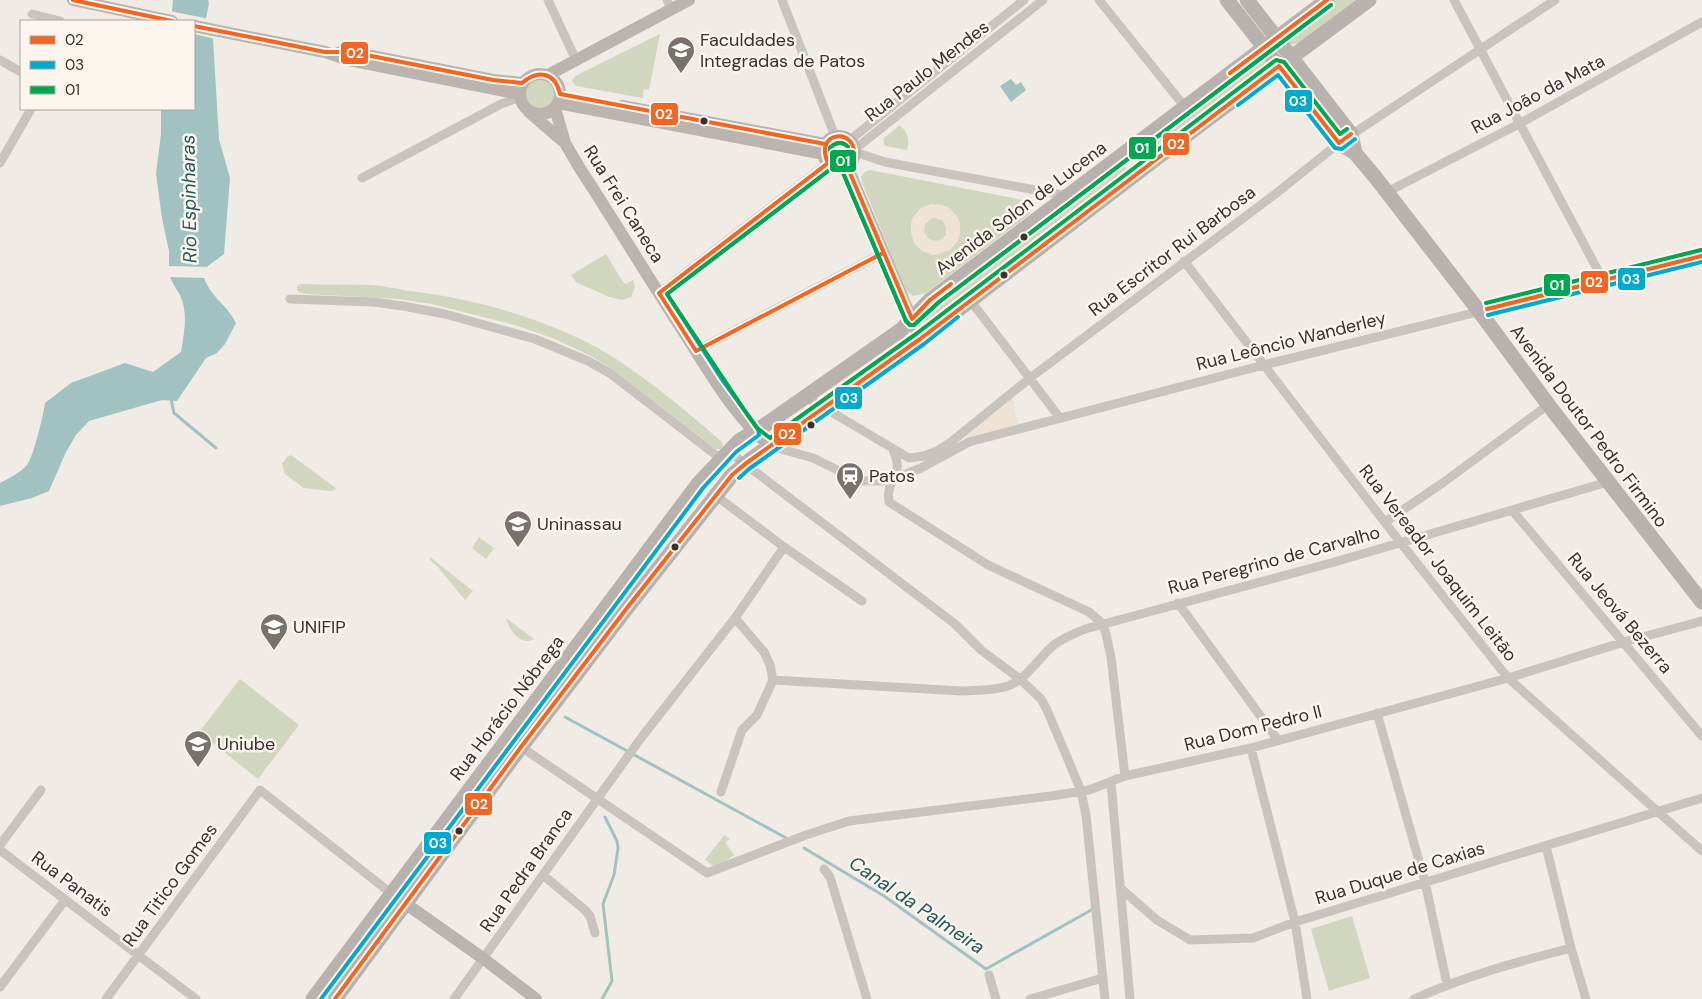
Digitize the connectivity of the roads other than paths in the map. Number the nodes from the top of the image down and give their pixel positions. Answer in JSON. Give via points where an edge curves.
{"nodes":[{"id":1,"x":74,"y":0,"type":"edge"},
{"id":2,"x":548,"y":0,"type":"edge"},
{"id":3,"x":690,"y":0,"type":"edge"},
{"id":4,"x":782,"y":0,"type":"edge"},
{"id":5,"x":1024,"y":0,"type":"edge"},
{"id":6,"x":1044,"y":0,"type":"edge"},
{"id":7,"x":1099,"y":0,"type":"edge"},
{"id":8,"x":1227,"y":0,"type":"edge"},
{"id":9,"x":1247,"y":0,"type":"edge"},
{"id":10,"x":1327,"y":0,"type":"edge"},
{"id":11,"x":1369,"y":0,"type":"edge"},
{"id":12,"x":1454,"y":0,"type":"edge"},
{"id":13,"x":1555,"y":0,"type":"edge"},
{"id":14,"x":669,"y":5,"type":"edge"},
{"id":15,"x":32,"y":14,"type":"dead end"},
{"id":16,"x":56,"y":20,"type":"edge"},
{"id":17,"x":167,"y":20,"type":"edge"},
{"id":18,"x":1702,"y":22,"type":"edge"},
{"id":19,"x":195,"y":26,"type":"edge"},
{"id":20,"x":1277,"y":38,"type":"junction"},
{"id":21,"x":1264,"y":47,"type":"junction"},
{"id":22,"x":1480,"y":50,"type":"junction"},
{"id":23,"x":1292,"y":57,"type":"junction"},
{"id":24,"x":0,"y":60,"type":"edge"},
{"id":25,"x":576,"y":60,"type":"junction"},
{"id":26,"x":1279,"y":66,"type":"junction"},
{"id":27,"x":20,"y":71,"type":"edge"},
{"id":28,"x":548,"y":75,"type":"junction"},
{"id":29,"x":521,"y":92,"type":"junction"},
{"id":30,"x":558,"y":102,"type":"junction"},
{"id":31,"x":1185,"y":107,"type":"junction"},
{"id":32,"x":31,"y":110,"type":"edge"},
{"id":33,"x":529,"y":111,"type":"junction"},
{"id":34,"x":1519,"y":124,"type":"junction"},
{"id":35,"x":1345,"y":139,"type":"junction"},
{"id":36,"x":565,"y":143,"type":"junction"},
{"id":37,"x":854,"y":147,"type":"junction"},
{"id":38,"x":828,"y":149,"type":"junction"},
{"id":39,"x":0,"y":163,"type":"edge"},
{"id":40,"x":847,"y":166,"type":"junction"},
{"id":41,"x":362,"y":178,"type":"dead end"},
{"id":42,"x":1387,"y":192,"type":"junction"},
{"id":43,"x":1068,"y":196,"type":"junction"},
{"id":44,"x":883,"y":253,"type":"junction"},
{"id":45,"x":1702,"y":256,"type":"edge"},
{"id":46,"x":1184,"y":261,"type":"junction"},
{"id":47,"x":1603,"y":280,"type":"junction"},
{"id":48,"x":659,"y":293,"type":"junction"},
{"id":49,"x":290,"y":299,"type":"dead end"},
{"id":50,"x":970,"y":300,"type":"junction"},
{"id":51,"x":1479,"y":311,"type":"junction"},
{"id":52,"x":912,"y":319,"type":"junction"},
{"id":53,"x":920,"y":339,"type":"junction"},
{"id":54,"x":696,"y":351,"type":"junction"},
{"id":55,"x":1264,"y":365,"type":"junction"},
{"id":56,"x":1030,"y":378,"type":"junction"},
{"id":57,"x":806,"y":397,"type":"junction"},
{"id":58,"x":1548,"y":405,"type":"junction"},
{"id":59,"x":825,"y":407,"type":"junction"},
{"id":60,"x":1060,"y":418,"type":"junction"},
{"id":61,"x":754,"y":432,"type":"junction"},
{"id":62,"x":770,"y":446,"type":"junction"},
{"id":63,"x":893,"y":450,"type":"junction"},
{"id":64,"x":729,"y":451,"type":"junction"},
{"id":65,"x":745,"y":464,"type":"junction"},
{"id":66,"x":896,"y":478,"type":"junction"},
{"id":67,"x":1608,"y":482,"type":"junction"},
{"id":68,"x":715,"y":496,"type":"junction"},
{"id":69,"x":1512,"y":510,"type":"junction"},
{"id":70,"x":1385,"y":522,"type":"junction"},
{"id":71,"x":1400,"y":542,"type":"junction"},
{"id":72,"x":784,"y":547,"type":"junction"},
{"id":73,"x":862,"y":601,"type":"dead end"},
{"id":74,"x":1702,"y":602,"type":"edge"},
{"id":75,"x":1178,"y":603,"type":"junction"},
{"id":76,"x":735,"y":618,"type":"junction"},
{"id":77,"x":1702,"y":621,"type":"edge"},
{"id":78,"x":1103,"y":624,"type":"junction"},
{"id":79,"x":1624,"y":642,"type":"junction"},
{"id":80,"x":579,"y":643,"type":"junction"},
{"id":81,"x":592,"y":654,"type":"junction"},
{"id":82,"x":1508,"y":678,"type":"junction"},
{"id":83,"x":1020,"y":679,"type":"junction"},
{"id":84,"x":773,"y":680,"type":"junction"},
{"id":85,"x":1376,"y":713,"type":"junction"},
{"id":86,"x":1702,"y":736,"type":"edge"},
{"id":87,"x":1278,"y":740,"type":"junction"},
{"id":88,"x":521,"y":747,"type":"junction"},
{"id":89,"x":1251,"y":748,"type":"junction"},
{"id":90,"x":1125,"y":776,"type":"junction"},
{"id":91,"x":1111,"y":782,"type":"junction"},
{"id":92,"x":41,"y":790,"type":"dead end"},
{"id":93,"x":1081,"y":791,"type":"junction"},
{"id":94,"x":721,"y":792,"type":"dead end"},
{"id":95,"x":597,"y":797,"type":"junction"},
{"id":96,"x":1702,"y":798,"type":"edge"},
{"id":97,"x":1659,"y":812,"type":"junction"},
{"id":98,"x":0,"y":845,"type":"edge"},
{"id":99,"x":1546,"y":846,"type":"junction"},
{"id":100,"x":0,"y":850,"type":"edge"},
{"id":101,"x":1702,"y":851,"type":"edge"},
{"id":102,"x":824,"y":869,"type":"dead end"},
{"id":103,"x":543,"y":875,"type":"junction"},
{"id":104,"x":1425,"y":882,"type":"junction"},
{"id":105,"x":1120,"y":888,"type":"junction"},
{"id":106,"x":392,"y":894,"type":"junction"},
{"id":107,"x":65,"y":900,"type":"junction"},
{"id":108,"x":405,"y":903,"type":"junction"},
{"id":109,"x":1295,"y":922,"type":"junction"},
{"id":110,"x":595,"y":933,"type":"dead end"},
{"id":111,"x":1571,"y":948,"type":"junction"},
{"id":112,"x":138,"y":955,"type":"junction"},
{"id":113,"x":484,"y":959,"type":"junction"},
{"id":114,"x":989,"y":976,"type":"dead end"},
{"id":115,"x":1103,"y":978,"type":"junction"},
{"id":116,"x":1447,"y":984,"type":"junction"},
{"id":117,"x":0,"y":987,"type":"edge"},
{"id":118,"x":106,"y":999,"type":"edge"},
{"id":119,"x":196,"y":999,"type":"edge"},
{"id":120,"x":313,"y":999,"type":"edge"},
{"id":121,"x":335,"y":999,"type":"edge"},
{"id":122,"x":454,"y":999,"type":"edge"},
{"id":123,"x":536,"y":999,"type":"edge"},
{"id":124,"x":867,"y":999,"type":"edge"},
{"id":125,"x":996,"y":999,"type":"edge"},
{"id":126,"x":1030,"y":999,"type":"edge"},
{"id":127,"x":1105,"y":999,"type":"edge"},
{"id":128,"x":1130,"y":999,"type":"edge"},
{"id":129,"x":1308,"y":999,"type":"edge"},
{"id":130,"x":1414,"y":999,"type":"edge"},
{"id":131,"x":1586,"y":999,"type":"edge"}],
"edges":[{"from":1,"to":17,"type":"main road"},
{"from":2,"to":25,"type":"street"},
{"from":3,"to":14,"type":"main road"},
{"from":4,"to":38,"type":"street"},
{"from":5,"to":37,"type":"street","name":"Rua Paulo Mendes"},
{"from":6,"to":37,"type":"street","name":"Rua Paulo Mendes"},
{"from":7,"to":31,"type":"street"},
{"from":8,"to":21,"type":"main road","name":"Avenida Doutor Pedro Firmino"},
{"from":9,"to":20,"type":"main road","name":"Avenida Doutor Pedro Firmino"},
{"from":10,"to":20,"type":"main road","name":"Avenida Solon de Lucena"},
{"from":11,"to":23,"type":"main road"},
{"from":12,"to":22,"type":"street"},
{"from":13,"to":22,"type":"street","name":"Rua Escritor Rui Barbosa"},
{"from":14,"to":25,"type":"main road"},
{"from":15,"to":16,"type":"street"},
{"from":18,"to":34,"type":"street","name":"Rua João da Mata"},
{"from":19,"to":29,"type":"main road","via":[[493,80]]},
{"from":20,"to":21,"type":"main road","name":"Avenida Solon de Lucena"},
{"from":20,"to":23,"type":"main road","name":"Avenida Doutor Pedro Firmino"},
{"from":21,"to":26,"type":"main road","name":"Avenida Doutor Pedro Firmino"},
{"from":21,"to":31,"type":"main road","name":"Avenida Solon de Lucena"},
{"from":22,"to":34,"type":"street"},
{"from":22,"to":35,"type":"street","name":"Rua Escritor Rui Barbosa"},
{"from":23,"to":26,"type":"main road"},
{"from":23,"to":35,"type":"main road","name":"Avenida Doutor Pedro Firmino"},
{"from":24,"to":27,"type":"street"},
{"from":25,"to":28,"type":"main road"},
{"from":26,"to":35,"type":"main road","name":"Avenida Doutor Pedro Firmino"},
{"from":26,"to":50,"type":"main road"},
{"from":28,"to":29,"type":"main road","via":[[534,74],[526,79]]},
{"from":28,"to":30,"type":"main road","via":[[556,81]]},
{"from":29,"to":33,"type":"main road","via":[[522,104]]},
{"from":29,"to":41,"type":"street"},
{"from":30,"to":33,"type":"main road","via":[[548,113],[540,115]]},
{"from":30,"to":36,"type":"main road","name":"Rua Frei Caneca"},
{"from":30,"to":38,"type":"main road"},
{"from":31,"to":43,"type":"main road","name":"Avenida Solon de Lucena"},
{"from":32,"to":39,"type":"street"},
{"from":33,"to":36,"type":"main road","name":"Rua Frei Caneca"},
{"from":34,"to":42,"type":"street","name":"Rua João da Mata"},
{"from":34,"to":47,"type":"street"},
{"from":35,"to":42,"type":"main road","name":"Avenida Doutor Pedro Firmino"},
{"from":35,"to":46,"type":"street","name":"Rua Escritor Rui Barbosa"},
{"from":36,"to":48,"type":"main road","name":"Rua Frei Caneca"},
{"from":37,"to":38,"type":"main road","via":[[841,136]]},
{"from":37,"to":40,"type":"main road","via":[[853,160]]},
{"from":37,"to":43,"type":"street","via":[[899,165]]},
{"from":38,"to":40,"type":"main road","via":[[835,167]]},
{"from":38,"to":48,"type":"street"},
{"from":40,"to":44,"type":"main road"},
{"from":42,"to":51,"type":"main road","name":"Avenida Doutor Pedro Firmino"},
{"from":43,"to":52,"type":"main road","name":"Avenida Solon de Lucena","via":[[930,300]]},
{"from":44,"to":52,"type":"main road"},
{"from":44,"to":54,"type":"street"},
{"from":45,"to":47,"type":"street","name":"Rua Leôncio Wanderley"},
{"from":46,"to":55,"type":"street","name":"Rua Vereador Joaquim Leitão"},
{"from":46,"to":56,"type":"street","name":"Rua Escritor Rui Barbosa"},
{"from":47,"to":51,"type":"street","name":"Rua Leôncio Wanderley"},
{"from":48,"to":54,"type":"main road","name":"Rua Frei Caneca"},
{"from":49,"to":64,"type":"street","via":[[403,306],[535,339],[611,374]]},
{"from":50,"to":53,"type":"main road"},
{"from":50,"to":56,"type":"street"},
{"from":51,"to":55,"type":"street","name":"Rua Leôncio Wanderley"},
{"from":51,"to":58,"type":"main road","name":"Avenida Doutor Pedro Firmino"},
{"from":52,"to":53,"type":"main road"},
{"from":52,"to":57,"type":"main road","name":"Avenida Solon de Lucena"},
{"from":53,"to":59,"type":"main road"},
{"from":54,"to":61,"type":"main road","name":"Rua Frei Caneca"},
{"from":55,"to":60,"type":"street","name":"Rua Leôncio Wanderley"},
{"from":55,"to":70,"type":"street","name":"Rua Vereador Joaquim Leitão"},
{"from":56,"to":60,"type":"street"},
{"from":56,"to":63,"type":"street","name":"Rua Escritor Rui Barbosa","via":[[937,451],[909,458]]},
{"from":57,"to":59,"type":"street","name":"Rua Escritor Rui Barbosa"},
{"from":57,"to":61,"type":"main road","name":"Avenida Solon de Lucena"},
{"from":58,"to":67,"type":"main road","name":"Avenida Doutor Pedro Firmino"},
{"from":58,"to":70,"type":"street"},
{"from":59,"to":62,"type":"main road"},
{"from":59,"to":63,"type":"street","name":"Rua Escritor Rui Barbosa"},
{"from":60,"to":66,"type":"street","name":"Rua Leôncio Wanderley","via":[[969,442]]},
{"from":61,"to":62,"type":"main road","name":"Rua Leôncio Wanderley"},
{"from":61,"to":64,"type":"main road","name":"Avenida Solon de Lucena"},
{"from":62,"to":65,"type":"main road","name":"Rua Horácio Nóbrega"},
{"from":62,"to":66,"type":"street","name":"Rua Leôncio Wanderley","via":[[813,458],[860,481]]},
{"from":63,"to":66,"type":"street","via":[[898,464]]},
{"from":64,"to":65,"type":"street"},
{"from":64,"to":80,"type":"main road","name":"Rua Horácio Nóbrega","via":[[698,484]]},
{"from":65,"to":68,"type":"main road","name":"Rua Horácio Nóbrega"},
{"from":65,"to":83,"type":"street","via":[[955,624]]},
{"from":66,"to":78,"type":"street","via":[[889,486],[889,502],[988,565],[1090,612]]},
{"from":67,"to":69,"type":"street","name":"Rua Peregrino de Carvalho"},
{"from":67,"to":74,"type":"main road","name":"Avenida Doutor Pedro Firmino"},
{"from":68,"to":72,"type":"street"},
{"from":68,"to":81,"type":"main road","name":"Rua Horácio Nóbrega"},
{"from":69,"to":71,"type":"street","name":"Rua Peregrino de Carvalho"},
{"from":69,"to":79,"type":"street","name":"Rua Jeová Bezerra"},
{"from":70,"to":71,"type":"street","name":"Rua Vereador Joaquim Leitão"},
{"from":71,"to":75,"type":"street","name":"Rua Peregrino de Carvalho"},
{"from":71,"to":82,"type":"street","name":"Rua Vereador Joaquim Leitão"},
{"from":72,"to":73,"type":"street"},
{"from":72,"to":76,"type":"street"},
{"from":75,"to":78,"type":"street","name":"Rua Peregrino de Carvalho"},
{"from":75,"to":87,"type":"street"},
{"from":76,"to":84,"type":"street","via":[[764,652]]},
{"from":76,"to":95,"type":"street","name":"Rua Pedra Branca"},
{"from":77,"to":79,"type":"street","name":"Rua Dom Pedro II"},
{"from":78,"to":83,"type":"street","name":"Rua Peregrino de Carvalho","via":[[1068,636]]},
{"from":78,"to":90,"type":"street","via":[[1111,657]]},
{"from":79,"to":82,"type":"street","name":"Rua Dom Pedro II"},
{"from":79,"to":86,"type":"street","name":"Rua Jeová Bezerra"},
{"from":80,"to":81,"type":"main road","via":[[584,654]]},
{"from":80,"to":106,"type":"main road","name":"Rua Horácio Nóbrega"},
{"from":81,"to":88,"type":"main road","name":"Rua Horácio Nóbrega"},
{"from":82,"to":85,"type":"street","name":"Rua Dom Pedro II"},
{"from":82,"to":97,"type":"street","name":"Rua Vereador Joaquim Leitão"},
{"from":83,"to":84,"type":"street","via":[[1007,686],[961,691]]},
{"from":83,"to":93,"type":"street","via":[[1041,699],[1047,710]]},
{"from":84,"to":94,"type":"street","via":[[758,715],[742,730]]},
{"from":85,"to":87,"type":"street","name":"Rua Dom Pedro II"},
{"from":85,"to":104,"type":"street"},
{"from":87,"to":89,"type":"street","name":"Rua Dom Pedro II"},
{"from":88,"to":95,"type":"street"},
{"from":88,"to":108,"type":"main road","name":"Rua Horácio Nóbrega"},
{"from":89,"to":90,"type":"street","name":"Rua Dom Pedro II"},
{"from":89,"to":109,"type":"street"},
{"from":90,"to":91,"type":"street","name":"Rua Dom Pedro II"},
{"from":91,"to":93,"type":"street","name":"Rua Dom Pedro II"},
{"from":91,"to":105,"type":"street"},
{"from":92,"to":98,"type":"street"},
{"from":93,"to":95,"type":"street","name":"Rua Dom Pedro II","via":[[850,821],[707,874]]},
{"from":93,"to":115,"type":"street","via":[[1090,845]]},
{"from":95,"to":103,"type":"street","name":"Rua Pedra Branca"},
{"from":96,"to":97,"type":"street","name":"Rua Duque de Caxias"},
{"from":97,"to":99,"type":"street","name":"Rua Duque de Caxias"},
{"from":97,"to":101,"type":"street","name":"Rua Vereador Joaquim Leitão"},
{"from":99,"to":104,"type":"street","name":"Rua Duque de Caxias"},
{"from":99,"to":111,"type":"street"},
{"from":100,"to":107,"type":"street","name":"Rua Panatis"},
{"from":102,"to":124,"type":"street","via":[[833,886]]},
{"from":103,"to":110,"type":"street","via":[[586,910]]},
{"from":103,"to":113,"type":"street","name":"Rua Pedra Branca"},
{"from":104,"to":109,"type":"street","name":"Rua Duque de Caxias"},
{"from":104,"to":116,"type":"street"},
{"from":105,"to":109,"type":"street","name":"Rua Duque de Caxias","via":[[1157,920],[1190,940],[1253,938]]},
{"from":105,"to":128,"type":"street"},
{"from":106,"to":108,"type":"main road"},
{"from":106,"to":112,"type":"street","name":"Rua Titico Gomes","via":[[260,790]]},
{"from":106,"to":120,"type":"main road","name":"Rua Horácio Nóbrega"},
{"from":107,"to":112,"type":"street","name":"Rua Panatis"},
{"from":107,"to":117,"type":"street"},
{"from":108,"to":113,"type":"main road"},
{"from":108,"to":121,"type":"main road","name":"Rua Horácio Nóbrega"},
{"from":109,"to":129,"type":"street"},
{"from":111,"to":116,"type":"street"},
{"from":111,"to":131,"type":"street"},
{"from":112,"to":118,"type":"street","name":"Rua Titico Gomes"},
{"from":112,"to":119,"type":"street","name":"Rua Panatis"},
{"from":113,"to":122,"type":"street","name":"Rua Pedra Branca"},
{"from":113,"to":123,"type":"main road"},
{"from":114,"to":125,"type":"street"},
{"from":115,"to":126,"type":"street"},
{"from":115,"to":127,"type":"street"},
{"from":116,"to":130,"type":"street"}]}
